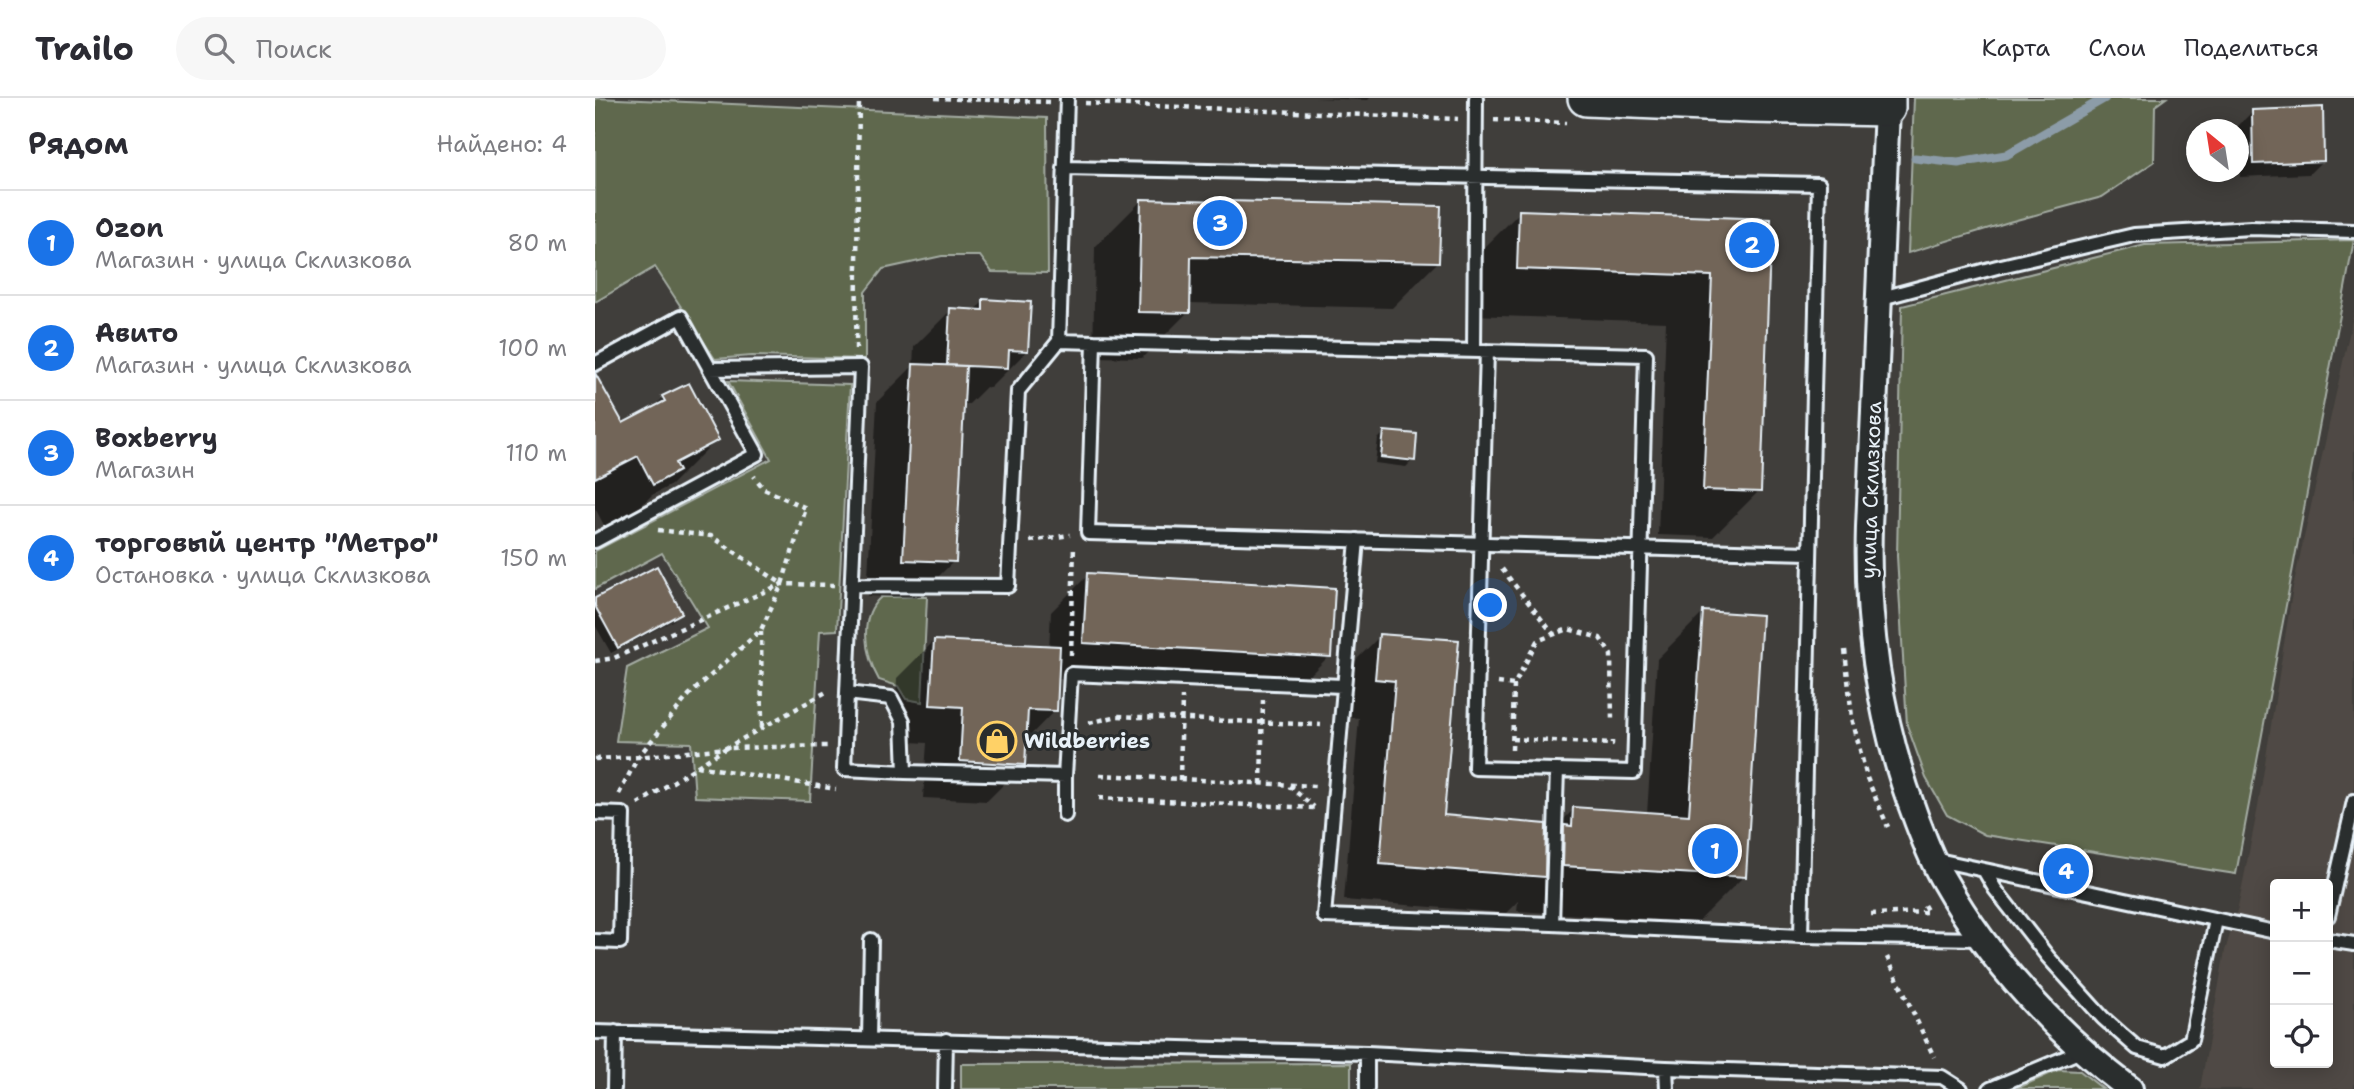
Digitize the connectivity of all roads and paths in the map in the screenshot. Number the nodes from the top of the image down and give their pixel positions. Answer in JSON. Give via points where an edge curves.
{"nodes":[{"id":1,"x":859,"y":98,"type":"edge"},
{"id":2,"x":1067,"y":98,"type":"edge"},
{"id":3,"x":1476,"y":98,"type":"edge"},
{"id":4,"x":1586,"y":98,"type":"edge"},
{"id":5,"x":1751,"y":102,"type":"edge"},
{"id":6,"x":1887,"y":103,"type":"edge"},
{"id":7,"x":1065,"y":168,"type":"junction"},
{"id":8,"x":1476,"y":176,"type":"junction"},
{"id":9,"x":2354,"y":231,"type":"edge"},
{"id":10,"x":1878,"y":299,"type":"junction"},
{"id":11,"x":1059,"y":341,"type":"junction"},
{"id":12,"x":1094,"y":342,"type":"junction"},
{"id":13,"x":1481,"y":351,"type":"junction"},
{"id":14,"x":595,"y":364,"type":"edge"},
{"id":15,"x":856,"y":367,"type":"junction"},
{"id":16,"x":709,"y":369,"type":"junction"},
{"id":17,"x":743,"y":461,"type":"junction"},
{"id":18,"x":622,"y":526,"type":"junction"},
{"id":19,"x":1357,"y":540,"type":"junction"},
{"id":20,"x":595,"y":541,"type":"edge"},
{"id":21,"x":1010,"y":544,"type":"junction"},
{"id":22,"x":1481,"y":544,"type":"junction"},
{"id":23,"x":1641,"y":548,"type":"junction"},
{"id":24,"x":1810,"y":553,"type":"junction"},
{"id":25,"x":782,"y":584,"type":"junction"},
{"id":26,"x":852,"y":585,"type":"junction"},
{"id":27,"x":761,"y":630,"type":"junction"},
{"id":28,"x":1554,"y":635,"type":"junction"},
{"id":29,"x":595,"y":661,"type":"edge"},
{"id":30,"x":1070,"y":674,"type":"junction"},
{"id":31,"x":1183,"y":678,"type":"junction"},
{"id":32,"x":848,"y":680,"type":"junction"},
{"id":33,"x":1263,"y":682,"type":"junction"},
{"id":34,"x":1342,"y":686,"type":"junction"},
{"id":35,"x":847,"y":694,"type":"junction"},
{"id":36,"x":1182,"y":718,"type":"junction"},
{"id":37,"x":1263,"y":722,"type":"junction"},
{"id":38,"x":1339,"y":725,"type":"junction"},
{"id":39,"x":762,"y":728,"type":"junction"},
{"id":40,"x":1067,"y":728,"type":"junction"},
{"id":41,"x":845,"y":745,"type":"junction"},
{"id":42,"x":726,"y":748,"type":"junction"},
{"id":43,"x":638,"y":757,"type":"junction"},
{"id":44,"x":595,"y":759,"type":"edge"},
{"id":45,"x":1557,"y":770,"type":"junction"},
{"id":46,"x":905,"y":772,"type":"junction"},
{"id":47,"x":1100,"y":775,"type":"dead end"},
{"id":48,"x":1065,"y":776,"type":"junction"},
{"id":49,"x":1180,"y":780,"type":"junction"},
{"id":50,"x":1261,"y":783,"type":"junction"},
{"id":51,"x":1288,"y":785,"type":"junction"},
{"id":52,"x":1334,"y":787,"type":"junction"},
{"id":53,"x":1098,"y":798,"type":"dead end"},
{"id":54,"x":2354,"y":801,"type":"edge"},
{"id":55,"x":1316,"y":808,"type":"junction"},
{"id":56,"x":595,"y":813,"type":"edge"},
{"id":57,"x":609,"y":813,"type":"junction"},
{"id":58,"x":623,"y":814,"type":"junction"},
{"id":59,"x":1065,"y":815,"type":"dead end"},
{"id":60,"x":1331,"y":821,"type":"junction"},
{"id":61,"x":1933,"y":859,"type":"junction"},
{"id":62,"x":1984,"y":870,"type":"junction"},
{"id":63,"x":2333,"y":894,"type":"edge"},
{"id":64,"x":2216,"y":920,"type":"junction"},
{"id":65,"x":1552,"y":924,"type":"junction"},
{"id":66,"x":2270,"y":931,"type":"edge"},
{"id":67,"x":1801,"y":936,"type":"junction"},
{"id":68,"x":1878,"y":937,"type":"junction"},
{"id":69,"x":1983,"y":939,"type":"junction"},
{"id":70,"x":871,"y":940,"type":"dead end"},
{"id":71,"x":595,"y":941,"type":"edge"},
{"id":72,"x":2333,"y":941,"type":"edge"},
{"id":73,"x":2354,"y":944,"type":"edge"},
{"id":74,"x":595,"y":1032,"type":"edge"},
{"id":75,"x":615,"y":1032,"type":"junction"},
{"id":76,"x":869,"y":1038,"type":"junction"},
{"id":77,"x":946,"y":1040,"type":"junction"},
{"id":78,"x":2081,"y":1051,"type":"junction"},
{"id":79,"x":1367,"y":1053,"type":"junction"},
{"id":80,"x":1666,"y":1068,"type":"junction"},
{"id":81,"x":1943,"y":1077,"type":"junction"},
{"id":82,"x":614,"y":1089,"type":"edge"},
{"id":83,"x":945,"y":1089,"type":"edge"},
{"id":84,"x":1367,"y":1089,"type":"edge"},
{"id":85,"x":1667,"y":1089,"type":"edge"},
{"id":86,"x":1961,"y":1089,"type":"edge"},
{"id":87,"x":1990,"y":1089,"type":"edge"},
{"id":88,"x":2130,"y":1089,"type":"edge"}],
"edges":[{"from":1,"to":15,"type":"path"},
{"from":2,"to":7,"type":"lane"},
{"from":3,"to":8,"type":"lane"},
{"from":4,"to":5,"type":"street","name":"улица Склизкова"},
{"from":5,"to":6,"type":"street","name":"улица Склизкова"},
{"from":6,"to":10,"type":"street","name":"улица Склизкова"},
{"from":7,"to":8,"type":"lane"},
{"from":7,"to":11,"type":"lane"},
{"from":8,"to":13,"type":"lane"},
{"from":8,"to":24,"type":"lane","via":[[1819,184]]},
{"from":9,"to":10,"type":"lane","via":[[2251,228],[2134,235]]},
{"from":10,"to":61,"type":"street","name":"улица Склизкова","via":[[1868,527],[1870,620],[1891,742]]},
{"from":11,"to":12,"type":"lane"},
{"from":11,"to":21,"type":"lane","via":[[1018,391]]},
{"from":12,"to":13,"type":"lane"},
{"from":12,"to":19,"type":"lane","via":[[1088,533]]},
{"from":13,"to":22,"type":"lane"},
{"from":13,"to":23,"type":"lane","via":[[1646,355]]},
{"from":14,"to":16,"type":"lane","via":[[681,317]]},
{"from":15,"to":16,"type":"lane"},
{"from":15,"to":26,"type":"lane","via":[[862,367]]},
{"from":16,"to":17,"type":"lane","via":[[757,454]]},
{"from":17,"to":18,"type":"lane"},
{"from":17,"to":25,"type":"path","via":[[764,489],[806,508]]},
{"from":18,"to":20,"type":"lane"},
{"from":18,"to":25,"type":"path","via":[[711,536]]},
{"from":19,"to":22,"type":"lane"},
{"from":19,"to":34,"type":"lane"},
{"from":21,"to":26,"type":"lane","via":[[1008,586]]},
{"from":21,"to":30,"type":"path","via":[[1074,535]]},
{"from":22,"to":23,"type":"lane"},
{"from":22,"to":28,"type":"path"},
{"from":22,"to":45,"type":"lane","via":[[1475,768]]},
{"from":23,"to":24,"type":"lane"},
{"from":23,"to":45,"type":"lane","via":[[1634,772]]},
{"from":24,"to":67,"type":"lane"},
{"from":25,"to":26,"type":"path"},
{"from":25,"to":27,"type":"path"},
{"from":25,"to":29,"type":"path","via":[[614,658]]},
{"from":26,"to":32,"type":"lane"},
{"from":27,"to":39,"type":"path"},
{"from":27,"to":43,"type":"path","via":[[689,695]]},
{"from":28,"to":28,"type":"path","via":[[1568,629],[1600,638],[1611,655],[1612,744],[1512,739],[1514,685],[1537,642]]},
{"from":30,"to":31,"type":"lane"},
{"from":30,"to":40,"type":"lane"},
{"from":31,"to":33,"type":"lane"},
{"from":31,"to":36,"type":"path"},
{"from":32,"to":35,"type":"lane"},
{"from":32,"to":39,"type":"path"},
{"from":33,"to":34,"type":"lane"},
{"from":33,"to":37,"type":"path"},
{"from":34,"to":38,"type":"lane"},
{"from":35,"to":41,"type":"lane"},
{"from":35,"to":46,"type":"lane","via":[[891,698],[903,721]]},
{"from":36,"to":37,"type":"path"},
{"from":36,"to":40,"type":"path","via":[[1118,716]]},
{"from":36,"to":49,"type":"path"},
{"from":37,"to":38,"type":"path"},
{"from":37,"to":50,"type":"path"},
{"from":38,"to":52,"type":"lane"},
{"from":39,"to":42,"type":"path"},
{"from":40,"to":48,"type":"lane"},
{"from":41,"to":42,"type":"path"},
{"from":41,"to":46,"type":"lane","via":[[844,769]]},
{"from":42,"to":43,"type":"path"},
{"from":42,"to":58,"type":"path"},
{"from":43,"to":44,"type":"path"},
{"from":43,"to":57,"type":"path"},
{"from":45,"to":65,"type":"lane"},
{"from":46,"to":48,"type":"lane"},
{"from":47,"to":49,"type":"path"},
{"from":48,"to":59,"type":"lane"},
{"from":49,"to":50,"type":"path"},
{"from":50,"to":51,"type":"path"},
{"from":51,"to":52,"type":"path"},
{"from":51,"to":55,"type":"path"},
{"from":52,"to":60,"type":"lane"},
{"from":53,"to":55,"type":"path"},
{"from":54,"to":63,"type":"lane"},
{"from":55,"to":60,"type":"path"},
{"from":56,"to":57,"type":"lane"},
{"from":57,"to":58,"type":"lane"},
{"from":58,"to":71,"type":"lane","via":[[620,942]]},
{"from":60,"to":65,"type":"lane","via":[[1324,916]]},
{"from":61,"to":62,"type":"lane"},
{"from":61,"to":69,"type":"street","name":"улица Склизкова"},
{"from":62,"to":64,"type":"lane"},
{"from":62,"to":64,"type":"lane","via":[[2048,957],[2103,1018],[2137,1048],[2165,1056],[2191,1040]]},
{"from":64,"to":66,"type":"lane"},
{"from":65,"to":67,"type":"lane"},
{"from":67,"to":68,"type":"lane"},
{"from":68,"to":69,"type":"lane"},
{"from":68,"to":81,"type":"path"},
{"from":69,"to":78,"type":"street","name":"улица Склизкова"},
{"from":70,"to":76,"type":"lane"},
{"from":72,"to":73,"type":"lane"},
{"from":74,"to":75,"type":"lane"},
{"from":75,"to":76,"type":"lane"},
{"from":75,"to":82,"type":"lane"},
{"from":76,"to":77,"type":"lane"},
{"from":77,"to":79,"type":"lane"},
{"from":77,"to":83,"type":"lane"},
{"from":78,"to":87,"type":"lane"},
{"from":78,"to":88,"type":"street","name":"улица Склизкова"},
{"from":79,"to":80,"type":"lane"},
{"from":79,"to":84,"type":"lane"},
{"from":80,"to":81,"type":"lane"},
{"from":80,"to":85,"type":"lane"},
{"from":81,"to":86,"type":"lane"}]}
